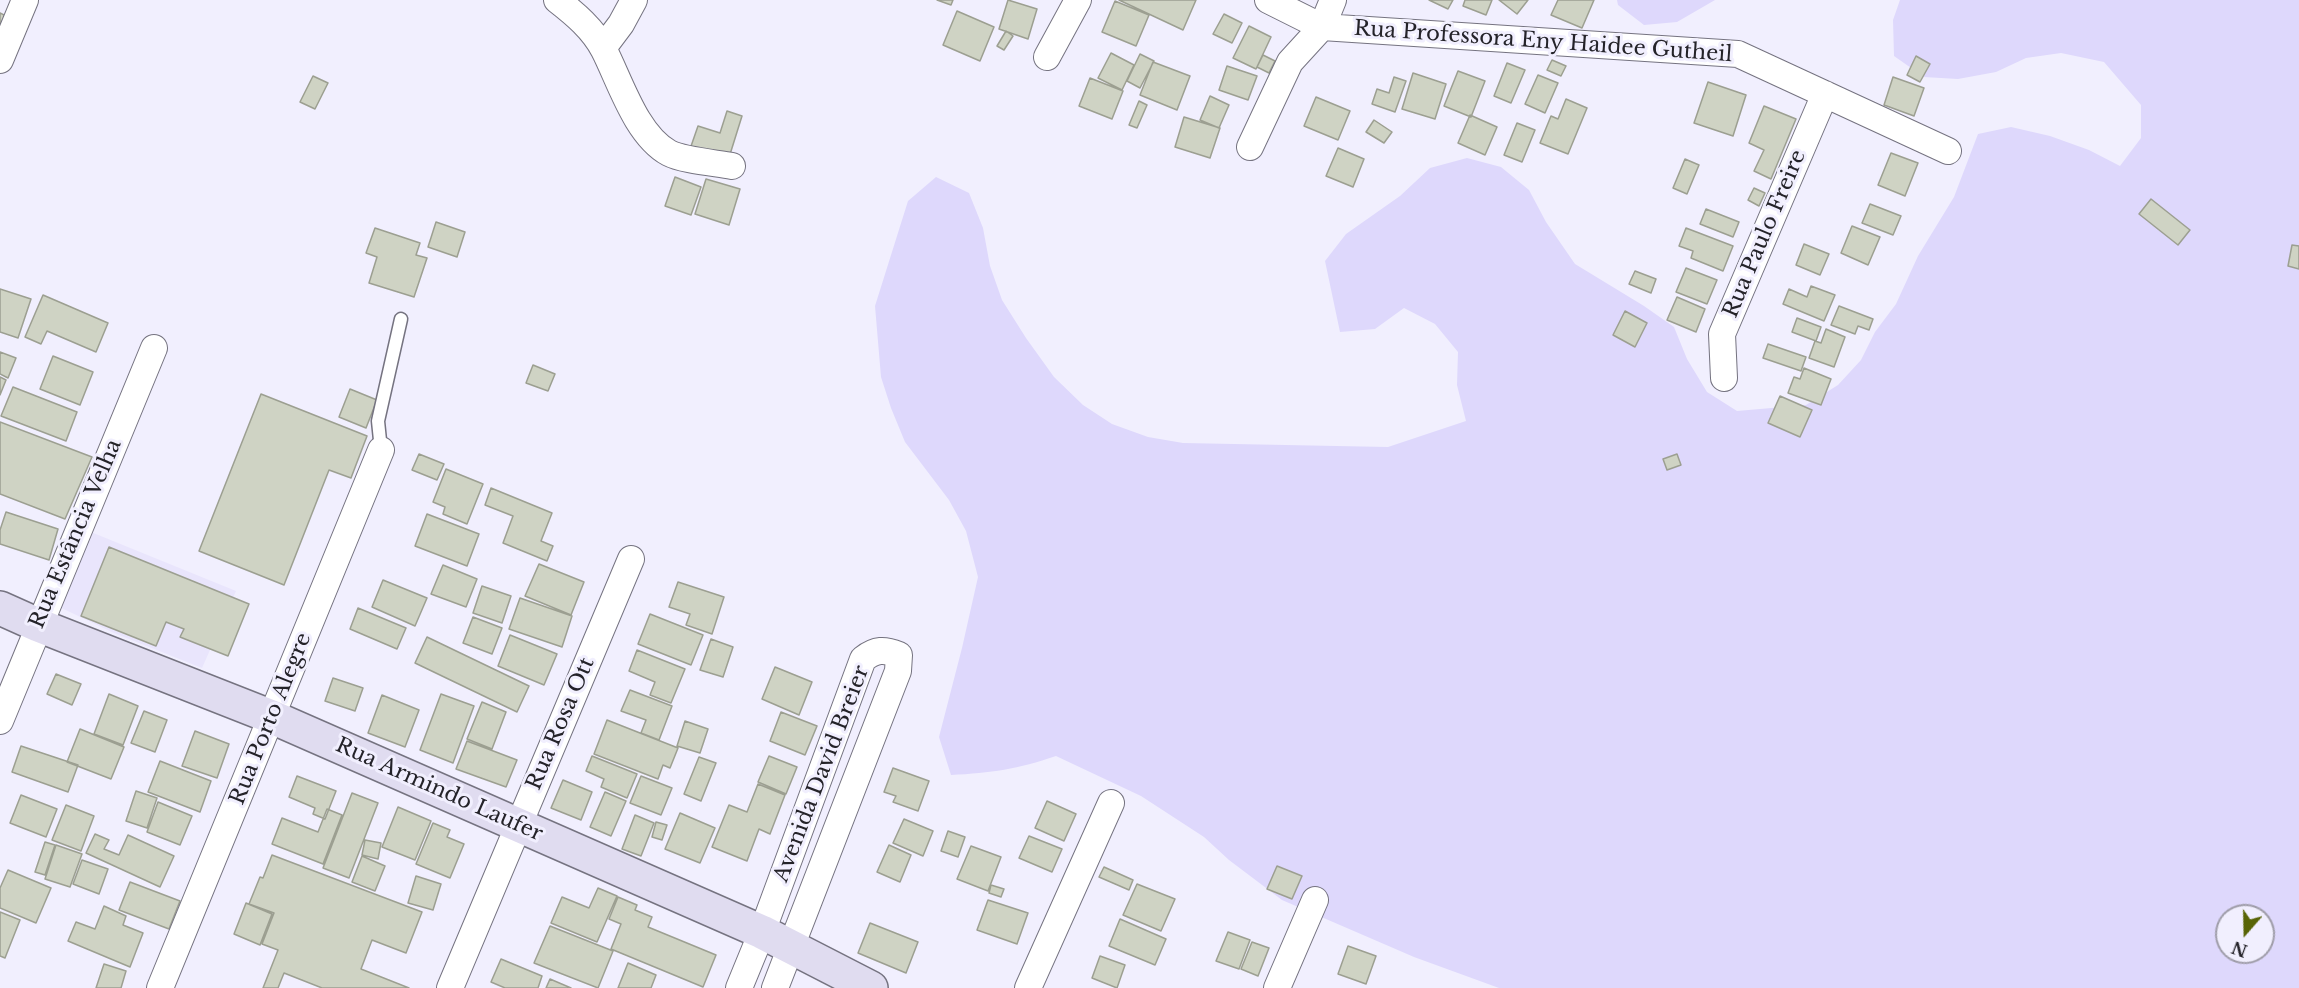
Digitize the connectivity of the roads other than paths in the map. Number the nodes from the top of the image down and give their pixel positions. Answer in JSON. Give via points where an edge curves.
{"nodes":[{"id":1,"x":25,"y":0,"type":"edge"},
{"id":2,"x":557,"y":0,"type":"edge"},
{"id":3,"x":634,"y":0,"type":"edge"},
{"id":4,"x":1078,"y":0,"type":"edge"},
{"id":5,"x":1268,"y":0,"type":"edge"},
{"id":6,"x":1333,"y":0,"type":"edge"},
{"id":7,"x":1322,"y":27,"type":"junction"},
{"id":8,"x":603,"y":48,"type":"junction"},
{"id":9,"x":1047,"y":57,"type":"dead end"},
{"id":10,"x":0,"y":60,"type":"edge"},
{"id":11,"x":1825,"y":94,"type":"junction"},
{"id":12,"x":1250,"y":147,"type":"dead end"},
{"id":13,"x":1948,"y":151,"type":"dead end"},
{"id":14,"x":732,"y":166,"type":"dead end"},
{"id":15,"x":401,"y":319,"type":"dead end"},
{"id":16,"x":154,"y":348,"type":"dead end"},
{"id":17,"x":1724,"y":378,"type":"dead end"},
{"id":18,"x":381,"y":450,"type":"joint"},
{"id":19,"x":631,"y":560,"type":"dead end"},
{"id":20,"x":0,"y":608,"type":"edge"},
{"id":21,"x":38,"y":625,"type":"junction"},
{"id":22,"x":273,"y":717,"type":"junction"},
{"id":23,"x":0,"y":721,"type":"edge"},
{"id":24,"x":1111,"y":802,"type":"dead end"},
{"id":25,"x":518,"y":825,"type":"junction"},
{"id":26,"x":1315,"y":900,"type":"dead end"},
{"id":27,"x":762,"y":932,"type":"junction"},
{"id":28,"x":792,"y":947,"type":"junction"},
{"id":29,"x":160,"y":988,"type":"edge"},
{"id":30,"x":450,"y":988,"type":"edge"},
{"id":31,"x":739,"y":988,"type":"edge"},
{"id":32,"x":775,"y":988,"type":"edge"},
{"id":33,"x":871,"y":988,"type":"edge"},
{"id":34,"x":1028,"y":988,"type":"edge"},
{"id":35,"x":1277,"y":988,"type":"edge"}],
"edges":[{"from":1,"to":10,"type":"street"},
{"from":2,"to":8,"type":"street","via":[[580,18]]},
{"from":3,"to":8,"type":"street"},
{"from":4,"to":9,"type":"street"},
{"from":5,"to":7,"type":"street","name":"Rua Professora Eny Haidee Gutheil"},
{"from":6,"to":7,"type":"street"},
{"from":7,"to":11,"type":"street","name":"Rua Professora Eny Haidee Gutheil","via":[[1738,54]]},
{"from":7,"to":12,"type":"street","via":[[1290,62]]},
{"from":8,"to":14,"type":"street","via":[[628,103],[655,143],[671,154]]},
{"from":11,"to":13,"type":"street","name":"Rua Professora Eny Haidee Gutheil"},
{"from":11,"to":17,"type":"street","name":"Rua Paulo Freire","via":[[1722,334]]},
{"from":15,"to":18,"type":"lane","via":[[378,421]]},
{"from":16,"to":21,"type":"street","name":"Rua Estância Velha"},
{"from":18,"to":22,"type":"street","name":"Rua Porto Alegre"},
{"from":19,"to":25,"type":"street","name":"Rua Rosa Ott"},
{"from":20,"to":21,"type":"street","name":"Rua Armindo Laufer"},
{"from":21,"to":22,"type":"street","name":"Rua Armindo Laufer"},
{"from":21,"to":23,"type":"street","name":"Rua Estância Velha"},
{"from":22,"to":25,"type":"street","name":"Rua Armindo Laufer"},
{"from":22,"to":29,"type":"street","name":"Rua Porto Alegre"},
{"from":24,"to":34,"type":"street"},
{"from":25,"to":27,"type":"street","name":"Rua Armindo Laufer"},
{"from":25,"to":30,"type":"street","name":"Rua Rosa Ott"},
{"from":26,"to":35,"type":"street"},
{"from":27,"to":28,"type":"street","name":"Rua Armindo Laufer"},
{"from":27,"to":28,"type":"street","name":"Avenida David Breier","via":[[862,659],[874,651],[899,655],[898,671]]},
{"from":27,"to":31,"type":"street","name":"Avenida David Breier"},
{"from":28,"to":32,"type":"street","name":"Avenida David Breier"},
{"from":28,"to":33,"type":"street","name":"Rua Armindo Laufer"}]}
